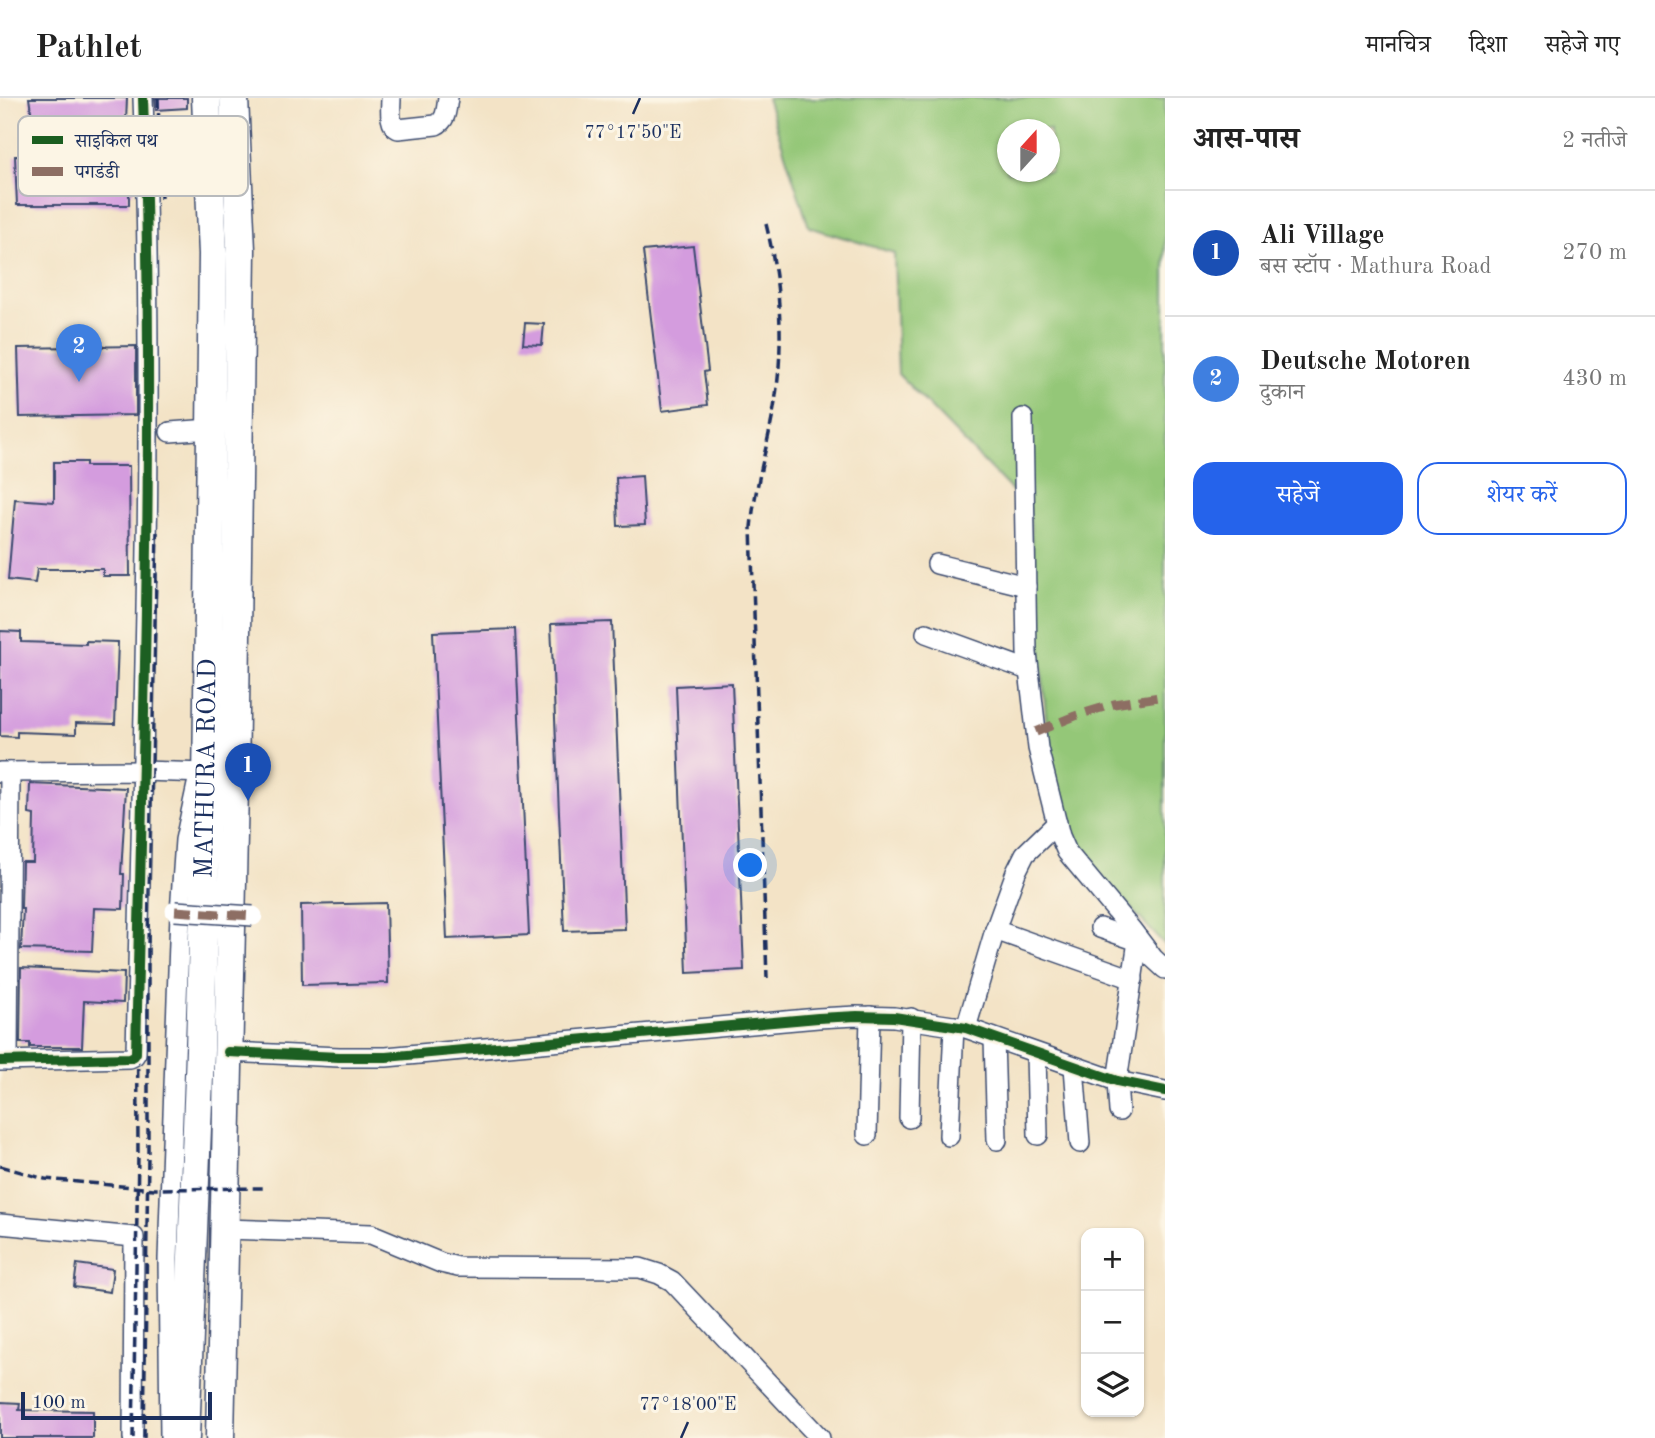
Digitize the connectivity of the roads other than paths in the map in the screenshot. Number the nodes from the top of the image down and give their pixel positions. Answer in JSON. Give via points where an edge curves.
{"nodes":[{"id":1,"x":143,"y":98,"type":"edge"},
{"id":2,"x":206,"y":98,"type":"edge"},
{"id":3,"x":234,"y":98,"type":"edge"},
{"id":4,"x":391,"y":98,"type":"edge"},
{"id":5,"x":448,"y":98,"type":"edge"},
{"id":6,"x":144,"y":116,"type":"edge"},
{"id":7,"x":207,"y":116,"type":"edge"},
{"id":8,"x":235,"y":116,"type":"edge"},
{"id":9,"x":147,"y":196,"type":"edge"},
{"id":10,"x":210,"y":196,"type":"edge"},
{"id":11,"x":239,"y":196,"type":"edge"},
{"id":12,"x":1023,"y":418,"type":"dead end"},
{"id":13,"x":211,"y":429,"type":"junction"},
{"id":14,"x":170,"y":432,"type":"dead end"},
{"id":15,"x":937,"y":564,"type":"dead end"},
{"id":16,"x":1026,"y":586,"type":"junction"},
{"id":17,"x":926,"y":633,"type":"dead end"},
{"id":18,"x":1028,"y":670,"type":"junction"},
{"id":19,"x":142,"y":771,"type":"junction"},
{"id":20,"x":5,"y":772,"type":"edge"},
{"id":21,"x":203,"y":773,"type":"junction"},
{"id":22,"x":1058,"y":822,"type":"junction"},
{"id":23,"x":175,"y":911,"type":"dead end"},
{"id":24,"x":253,"y":916,"type":"dead end"},
{"id":25,"x":1100,"y":928,"type":"dead end"},
{"id":26,"x":995,"y":930,"type":"junction"},
{"id":27,"x":1138,"y":941,"type":"junction"},
{"id":28,"x":1165,"y":969,"type":"edge"},
{"id":29,"x":1133,"y":979,"type":"junction"},
{"id":30,"x":870,"y":1016,"type":"junction"},
{"id":31,"x":911,"y":1018,"type":"junction"},
{"id":32,"x":960,"y":1027,"type":"junction"},
{"id":33,"x":994,"y":1039,"type":"junction"},
{"id":34,"x":228,"y":1052,"type":"junction"},
{"id":35,"x":1036,"y":1054,"type":"junction"},
{"id":36,"x":4,"y":1061,"type":"edge"},
{"id":37,"x":1074,"y":1067,"type":"junction"},
{"id":38,"x":1117,"y":1081,"type":"junction"},
{"id":39,"x":1165,"y":1091,"type":"edge"},
{"id":40,"x":1119,"y":1111,"type":"dead end"},
{"id":41,"x":909,"y":1118,"type":"dead end"},
{"id":42,"x":867,"y":1135,"type":"dead end"},
{"id":43,"x":1038,"y":1135,"type":"dead end"},
{"id":44,"x":949,"y":1136,"type":"dead end"},
{"id":45,"x":997,"y":1140,"type":"dead end"},
{"id":46,"x":1080,"y":1143,"type":"dead end"},
{"id":47,"x":0,"y":1224,"type":"edge"},
{"id":48,"x":224,"y":1229,"type":"junction"},
{"id":49,"x":133,"y":1438,"type":"edge"},
{"id":50,"x":170,"y":1438,"type":"edge"},
{"id":51,"x":185,"y":1438,"type":"edge"},
{"id":52,"x":220,"y":1438,"type":"edge"},
{"id":53,"x":820,"y":1438,"type":"edge"}],
"edges":[{"from":1,"to":6,"type":"street"},
{"from":2,"to":7,"type":"highway","name":"MATHURA ROAD"},
{"from":3,"to":8,"type":"highway","name":"MATHURA ROAD"},
{"from":4,"to":5,"type":"street","via":[[391,121],[398,129],[441,122]]},
{"from":9,"to":19,"type":"street"},
{"from":10,"to":13,"type":"highway","name":"MATHURA ROAD"},
{"from":11,"to":34,"type":"highway","name":"MATHURA ROAD","via":[[242,250]]},
{"from":12,"to":16,"type":"street"},
{"from":13,"to":14,"type":"street"},
{"from":13,"to":21,"type":"highway","name":"MATHURA ROAD"},
{"from":15,"to":16,"type":"street"},
{"from":16,"to":18,"type":"street"},
{"from":17,"to":18,"type":"street"},
{"from":18,"to":22,"type":"street","via":[[1038,748]]},
{"from":19,"to":20,"type":"street"},
{"from":19,"to":21,"type":"street"},
{"from":19,"to":36,"type":"street","via":[[136,1053],[130,1058]]},
{"from":20,"to":36,"type":"street"},
{"from":21,"to":50,"type":"street","via":[[185,840],[180,912],[168,1259]]},
{"from":21,"to":51,"type":"highway","name":"MATHURA ROAD","via":[[200,1050]]},
{"from":22,"to":26,"type":"street","via":[[1025,855]]},
{"from":22,"to":27,"type":"street","via":[[1067,852]]},
{"from":23,"to":24,"type":"street","bridge":true},
{"from":25,"to":27,"type":"street"},
{"from":26,"to":29,"type":"street"},
{"from":26,"to":32,"type":"street"},
{"from":27,"to":28,"type":"street"},
{"from":27,"to":29,"type":"street"},
{"from":29,"to":38,"type":"street"},
{"from":30,"to":31,"type":"street"},
{"from":30,"to":34,"type":"street","via":[[386,1057]]},
{"from":30,"to":42,"type":"street"},
{"from":31,"to":32,"type":"street"},
{"from":31,"to":41,"type":"street"},
{"from":32,"to":33,"type":"street"},
{"from":32,"to":44,"type":"street"},
{"from":33,"to":35,"type":"street"},
{"from":33,"to":45,"type":"street"},
{"from":34,"to":48,"type":"highway","name":"MATHURA ROAD"},
{"from":35,"to":37,"type":"street"},
{"from":35,"to":43,"type":"street"},
{"from":37,"to":38,"type":"street"},
{"from":37,"to":46,"type":"street"},
{"from":38,"to":39,"type":"street"},
{"from":38,"to":40,"type":"street"},
{"from":47,"to":49,"type":"street","via":[[134,1237]]},
{"from":48,"to":52,"type":"highway","name":"MATHURA ROAD"},
{"from":48,"to":53,"type":"street","via":[[371,1234],[458,1267],[640,1268],[659,1274],[672,1281]]}]}
